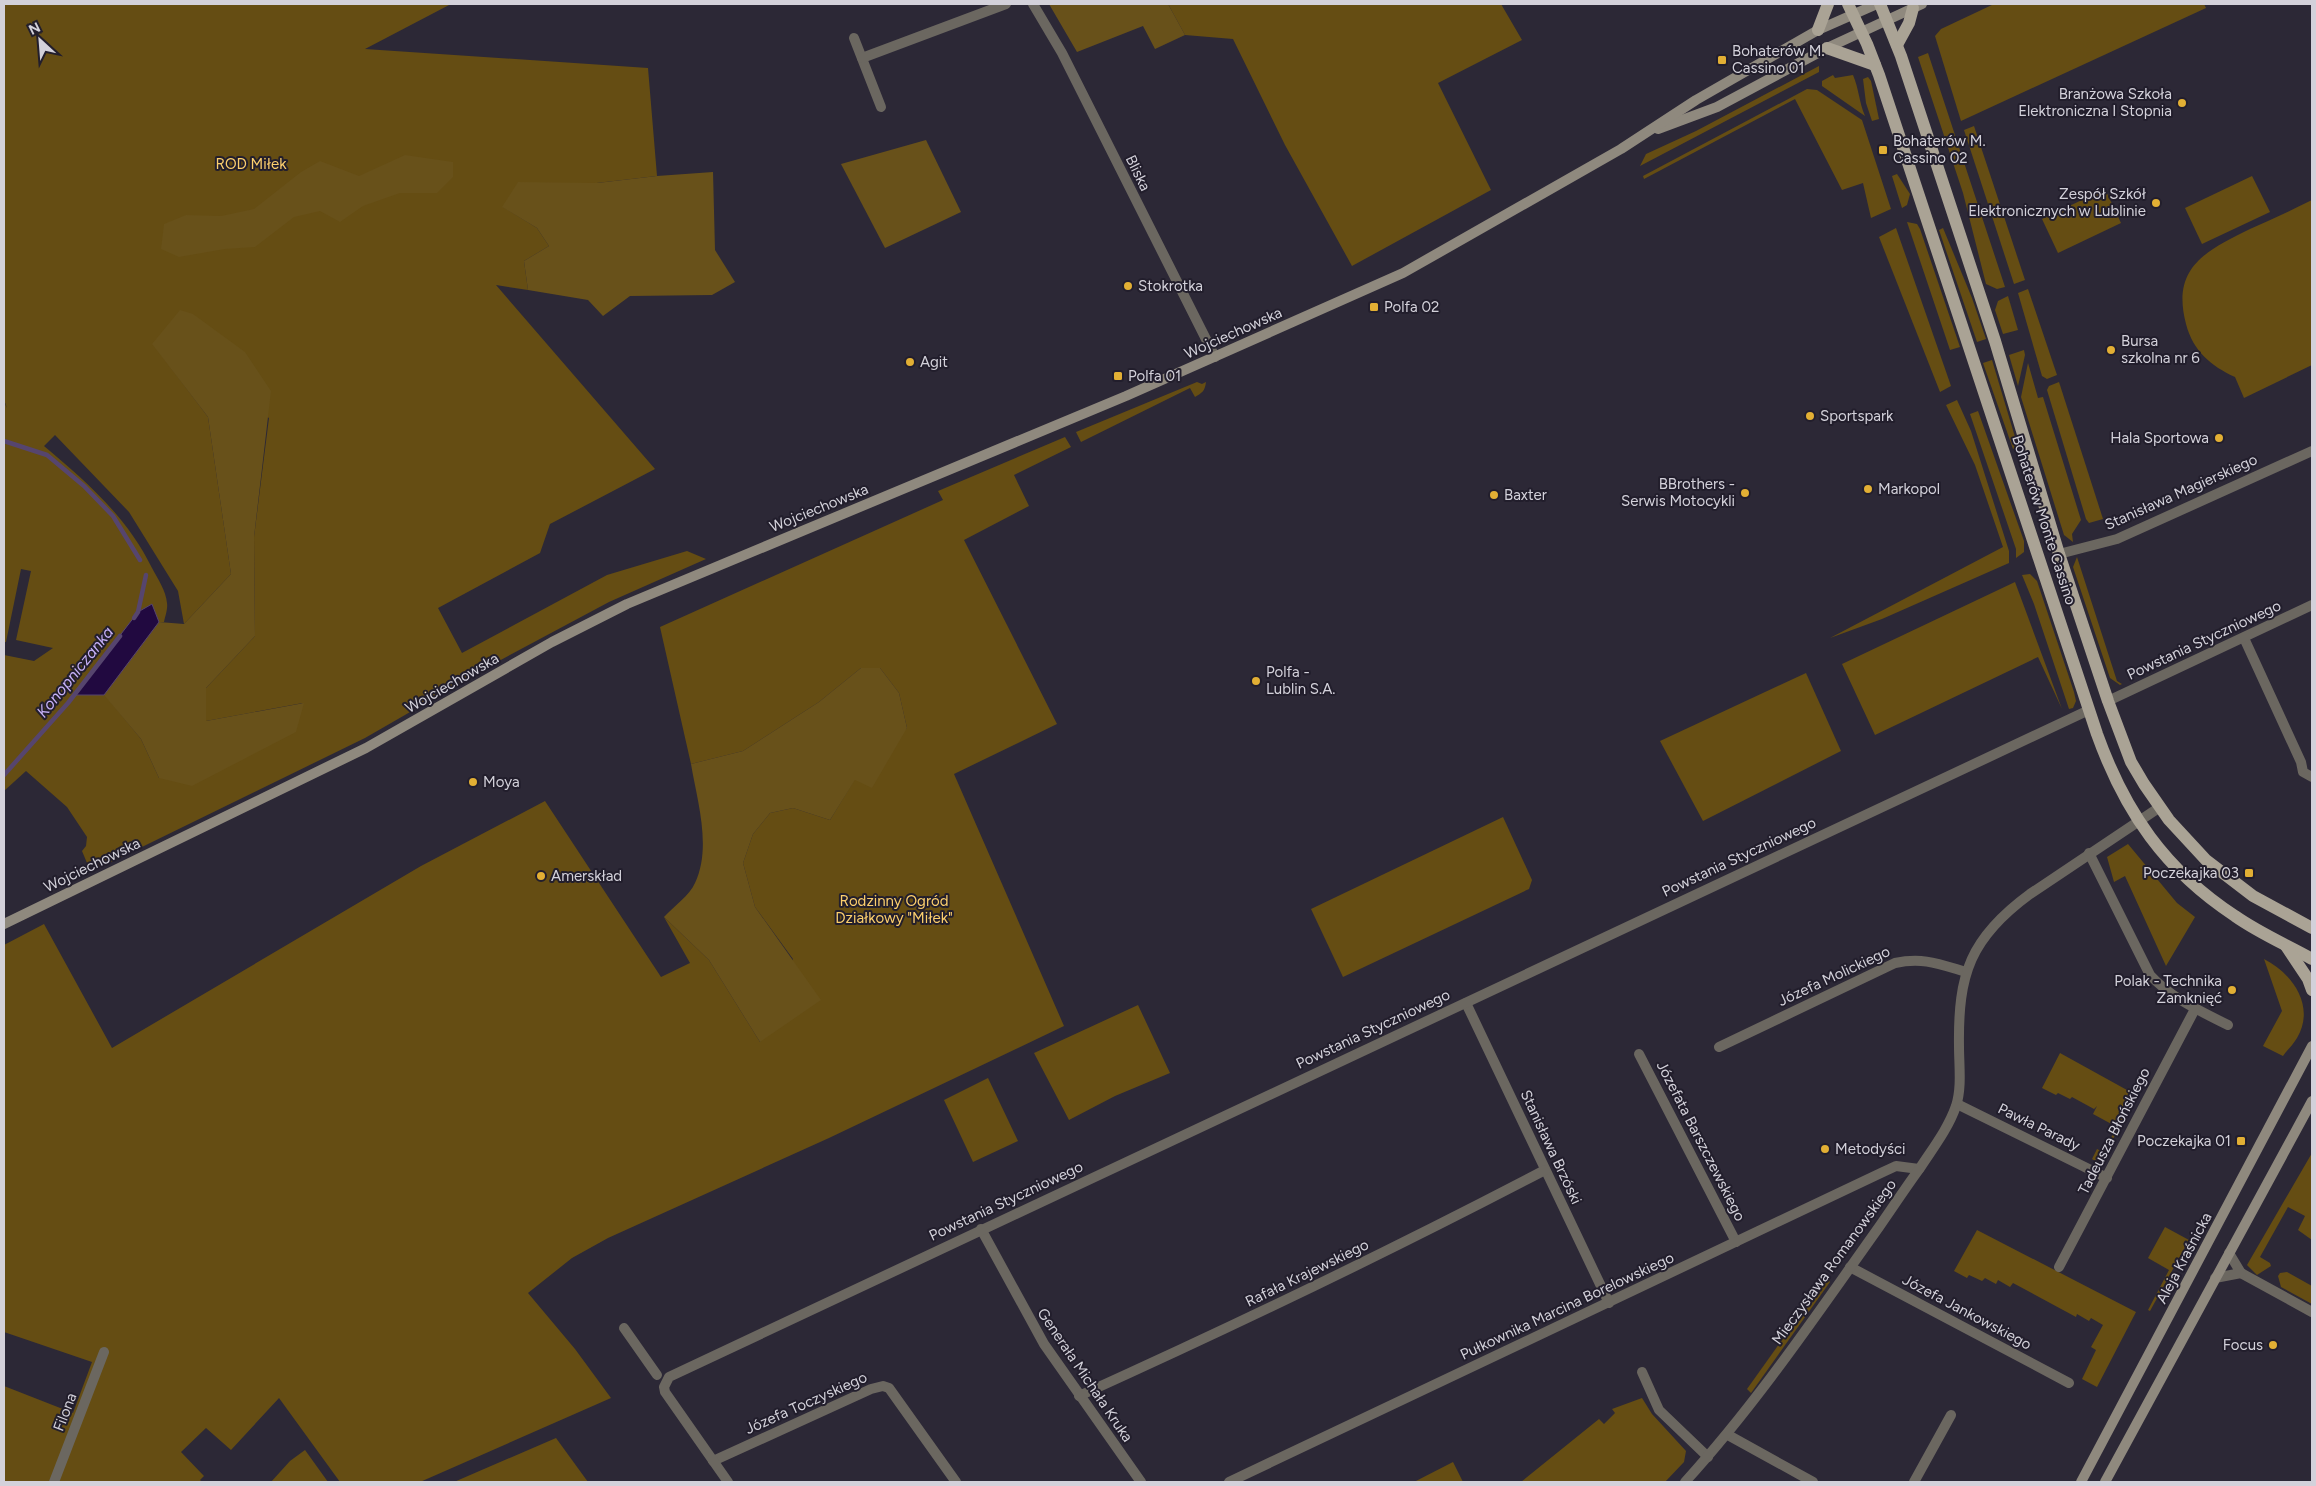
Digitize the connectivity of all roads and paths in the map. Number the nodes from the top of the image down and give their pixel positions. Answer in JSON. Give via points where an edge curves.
{"nodes":[{"id":1,"x":1006,"y":4,"type":"edge"},
{"id":2,"x":1033,"y":4,"type":"edge"},
{"id":3,"x":1828,"y":4,"type":"edge"},
{"id":4,"x":1879,"y":4,"type":"edge"},
{"id":5,"x":1918,"y":6,"type":"edge"},
{"id":6,"x":1850,"y":9,"type":"edge"},
{"id":7,"x":1887,"y":20,"type":"junction"},
{"id":8,"x":1818,"y":30,"type":"junction"},
{"id":9,"x":1861,"y":32,"type":"junction"},
{"id":10,"x":854,"y":38,"type":"dead end"},
{"id":11,"x":1897,"y":46,"type":"junction"},
{"id":12,"x":1827,"y":48,"type":"junction"},
{"id":13,"x":862,"y":58,"type":"junction"},
{"id":14,"x":1875,"y":65,"type":"junction"},
{"id":15,"x":881,"y":107,"type":"dead end"},
{"id":16,"x":1650,"y":131,"type":"junction"},
{"id":17,"x":1215,"y":357,"type":"junction"},
{"id":18,"x":2312,"y":451,"type":"edge"},
{"id":19,"x":2060,"y":554,"type":"junction"},
{"id":20,"x":2312,"y":606,"type":"edge"},
{"id":21,"x":2244,"y":638,"type":"junction"},
{"id":22,"x":2108,"y":701,"type":"junction"},
{"id":23,"x":2089,"y":710,"type":"junction"},
{"id":24,"x":2312,"y":777,"type":"edge"},
{"id":25,"x":2160,"y":807,"type":"junction"},
{"id":26,"x":2138,"y":821,"type":"junction"},
{"id":27,"x":2090,"y":853,"type":"junction"},
{"id":28,"x":2306,"y":922,"type":"edge"},
{"id":29,"x":4,"y":924,"type":"edge"},
{"id":30,"x":2312,"y":928,"type":"edge"},
{"id":31,"x":2285,"y":944,"type":"junction"},
{"id":32,"x":2312,"y":959,"type":"edge"},
{"id":33,"x":1966,"y":972,"type":"junction"},
{"id":34,"x":2312,"y":990,"type":"edge"},
{"id":35,"x":1466,"y":1003,"type":"junction"},
{"id":36,"x":2195,"y":1008,"type":"junction"},
{"id":37,"x":2228,"y":1025,"type":"dead end"},
{"id":38,"x":2312,"y":1046,"type":"edge"},
{"id":39,"x":1719,"y":1047,"type":"dead end"},
{"id":40,"x":1639,"y":1054,"type":"dead end"},
{"id":41,"x":2312,"y":1101,"type":"edge"},
{"id":42,"x":1957,"y":1104,"type":"junction"},
{"id":43,"x":1919,"y":1169,"type":"junction"},
{"id":44,"x":1545,"y":1170,"type":"junction"},
{"id":45,"x":2107,"y":1178,"type":"junction"},
{"id":46,"x":981,"y":1229,"type":"junction"},
{"id":47,"x":1736,"y":1242,"type":"junction"},
{"id":48,"x":2229,"y":1253,"type":"junction"},
{"id":49,"x":1850,"y":1267,"type":"junction"},
{"id":50,"x":2059,"y":1267,"type":"dead end"},
{"id":51,"x":2241,"y":1274,"type":"junction"},
{"id":52,"x":2215,"y":1278,"type":"junction"},
{"id":53,"x":1609,"y":1303,"type":"junction"},
{"id":54,"x":2312,"y":1312,"type":"edge"},
{"id":55,"x":624,"y":1328,"type":"dead end"},
{"id":56,"x":104,"y":1352,"type":"dead end"},
{"id":57,"x":1642,"y":1372,"type":"dead end"},
{"id":58,"x":657,"y":1375,"type":"dead end"},
{"id":59,"x":2069,"y":1383,"type":"dead end"},
{"id":60,"x":1079,"y":1396,"type":"junction"},
{"id":61,"x":1951,"y":1415,"type":"dead end"},
{"id":62,"x":1728,"y":1435,"type":"junction"},
{"id":63,"x":1708,"y":1458,"type":"junction"},
{"id":64,"x":713,"y":1461,"type":"junction"},
{"id":65,"x":54,"y":1482,"type":"edge"},
{"id":66,"x":728,"y":1482,"type":"edge"},
{"id":67,"x":956,"y":1482,"type":"edge"},
{"id":68,"x":1141,"y":1482,"type":"edge"},
{"id":69,"x":1229,"y":1482,"type":"edge"},
{"id":70,"x":1685,"y":1482,"type":"edge"},
{"id":71,"x":1813,"y":1482,"type":"edge"},
{"id":72,"x":1914,"y":1482,"type":"edge"},
{"id":73,"x":2081,"y":1482,"type":"edge"},
{"id":74,"x":2104,"y":1482,"type":"edge"}],
"edges":[{"from":1,"to":13,"type":"street"},
{"from":2,"to":17,"type":"street","name":"Bliska","via":[[1062,53]]},
{"from":3,"to":8,"type":"main road"},
{"from":4,"to":6,"type":"street","name":"Wojciechowska"},
{"from":4,"to":7,"type":"main road","name":"Bohaterów Monte Cassino"},
{"from":5,"to":7,"type":"street","name":"Wojciechowska"},
{"from":5,"to":11,"type":"main road"},
{"from":6,"to":8,"type":"street","name":"Wojciechowska"},
{"from":6,"to":9,"type":"main road","name":"Bohaterów Monte Cassino"},
{"from":7,"to":9,"type":"street","name":"Wojciechowska"},
{"from":7,"to":11,"type":"main road","name":"Bohaterów Monte Cassino"},
{"from":8,"to":16,"type":"street","name":"Wojciechowska"},
{"from":9,"to":12,"type":"street","name":"Wojciechowska"},
{"from":9,"to":14,"type":"main road","name":"Bohaterów Monte Cassino"},
{"from":10,"to":13,"type":"street"},
{"from":11,"to":19,"type":"main road","name":"Bohaterów Monte Cassino","via":[[1985,310]]},
{"from":12,"to":14,"type":"main road"},
{"from":12,"to":16,"type":"street","name":"Wojciechowska","via":[[1717,107]]},
{"from":13,"to":15,"type":"street"},
{"from":14,"to":23,"type":"main road","name":"Bohaterów Monte Cassino"},
{"from":16,"to":17,"type":"street","name":"Wojciechowska","via":[[1403,273]]},
{"from":17,"to":29,"type":"street","name":"Wojciechowska","via":[[627,604],[552,642],[366,748]]},
{"from":18,"to":19,"type":"street","name":"Stanisława Magierskiego","via":[[2117,538]]},
{"from":19,"to":22,"type":"main road","name":"Bohaterów Monte Cassino"},
{"from":20,"to":21,"type":"street","name":"Powstania Styczniowego"},
{"from":21,"to":22,"type":"street","name":"Powstania Styczniowego"},
{"from":21,"to":24,"type":"street","via":[[2303,772]]},
{"from":22,"to":25,"type":"main road","name":"Bohaterów Monte Cassino","via":[[2131,762]]},
{"from":23,"to":26,"type":"main road","name":"Bohaterów Monte Cassino","via":[[2111,770]]},
{"from":23,"to":35,"type":"street","name":"Powstania Styczniowego"},
{"from":25,"to":26,"type":"street","name":"Mieczysława Romanowskiego"},
{"from":25,"to":28,"type":"main road","name":"Bohaterów Monte Cassino","via":[[2194,848],[2221,873],[2252,896]]},
{"from":26,"to":27,"type":"street","name":"Mieczysława Romanowskiego"},
{"from":26,"to":31,"type":"main road","name":"Bohaterów Monte Cassino","via":[[2173,866],[2201,891],[2236,918]]},
{"from":27,"to":33,"type":"street","name":"Mieczysława Romanowskiego","via":[[2017,903],[1998,920],[1977,946]]},
{"from":27,"to":36,"type":"street","via":[[2150,975],[2161,987]]},
{"from":28,"to":30,"type":"main road","name":"Bohaterów Monte Cassino"},
{"from":31,"to":32,"type":"main road","name":"Bohaterów Monte Cassino"},
{"from":31,"to":34,"type":"main road","via":[[2308,978]]},
{"from":33,"to":39,"type":"street","name":"Józefa Molickiego","via":[[1927,960],[1895,963]]},
{"from":33,"to":42,"type":"street","name":"Mieczysława Romanowskiego","via":[[1958,1012],[1960,1077]]},
{"from":35,"to":44,"type":"street","name":"Stanisława Brzóski"},
{"from":35,"to":46,"type":"street","name":"Powstania Styczniowego"},
{"from":36,"to":37,"type":"street"},
{"from":36,"to":45,"type":"street","name":"Tadeusza Błońskiego"},
{"from":38,"to":73,"type":"street","name":"Aleja Kraśnicka"},
{"from":40,"to":47,"type":"street","name":"Józefata Barszczewskiego"},
{"from":41,"to":48,"type":"street"},
{"from":42,"to":43,"type":"street","name":"Mieczysława Romanowskiego","via":[[1946,1129]]},
{"from":42,"to":45,"type":"street","name":"Pawła Parady"},
{"from":43,"to":47,"type":"street","name":"Pułkownika Marcina Borelowskiego","via":[[1896,1166]]},
{"from":43,"to":49,"type":"street","name":"Mieczysława Romanowskiego"},
{"from":44,"to":53,"type":"street","name":"Stanisława Brzóski"},
{"from":44,"to":60,"type":"street","name":"Rafała Krajewskiego","via":[[1367,1260]]},
{"from":45,"to":50,"type":"street","name":"Tadeusza Błońskiego"},
{"from":46,"to":60,"type":"street","name":"Generała Michała Kruka","via":[[1035,1330]]},
{"from":46,"to":64,"type":"street","name":"Powstania Styczniowego","via":[[669,1377],[665,1392]]},
{"from":47,"to":53,"type":"street","name":"Pułkownika Marcina Borelowskiego"},
{"from":48,"to":51,"type":"street"},
{"from":48,"to":52,"type":"street"},
{"from":49,"to":59,"type":"street","name":"Józefa Jankowskiego"},
{"from":49,"to":62,"type":"street","name":"Mieczysława Romanowskiego"},
{"from":51,"to":52,"type":"street"},
{"from":51,"to":54,"type":"street"},
{"from":52,"to":74,"type":"street"},
{"from":53,"to":69,"type":"street","name":"Pułkownika Marcina Borelowskiego"},
{"from":55,"to":58,"type":"street"},
{"from":56,"to":65,"type":"street","name":"Filona"},
{"from":57,"to":63,"type":"street","via":[[1659,1410]]},
{"from":60,"to":68,"type":"street","name":"Generała Michała Kruka"},
{"from":61,"to":72,"type":"street"},
{"from":62,"to":63,"type":"street","name":"Mieczysława Romanowskiego"},
{"from":62,"to":71,"type":"street"},
{"from":63,"to":70,"type":"street","name":"Mieczysława Romanowskiego"},
{"from":64,"to":66,"type":"street"},
{"from":64,"to":67,"type":"street","name":"Józefa Toczyskiego","via":[[883,1386],[889,1388]]}]}
